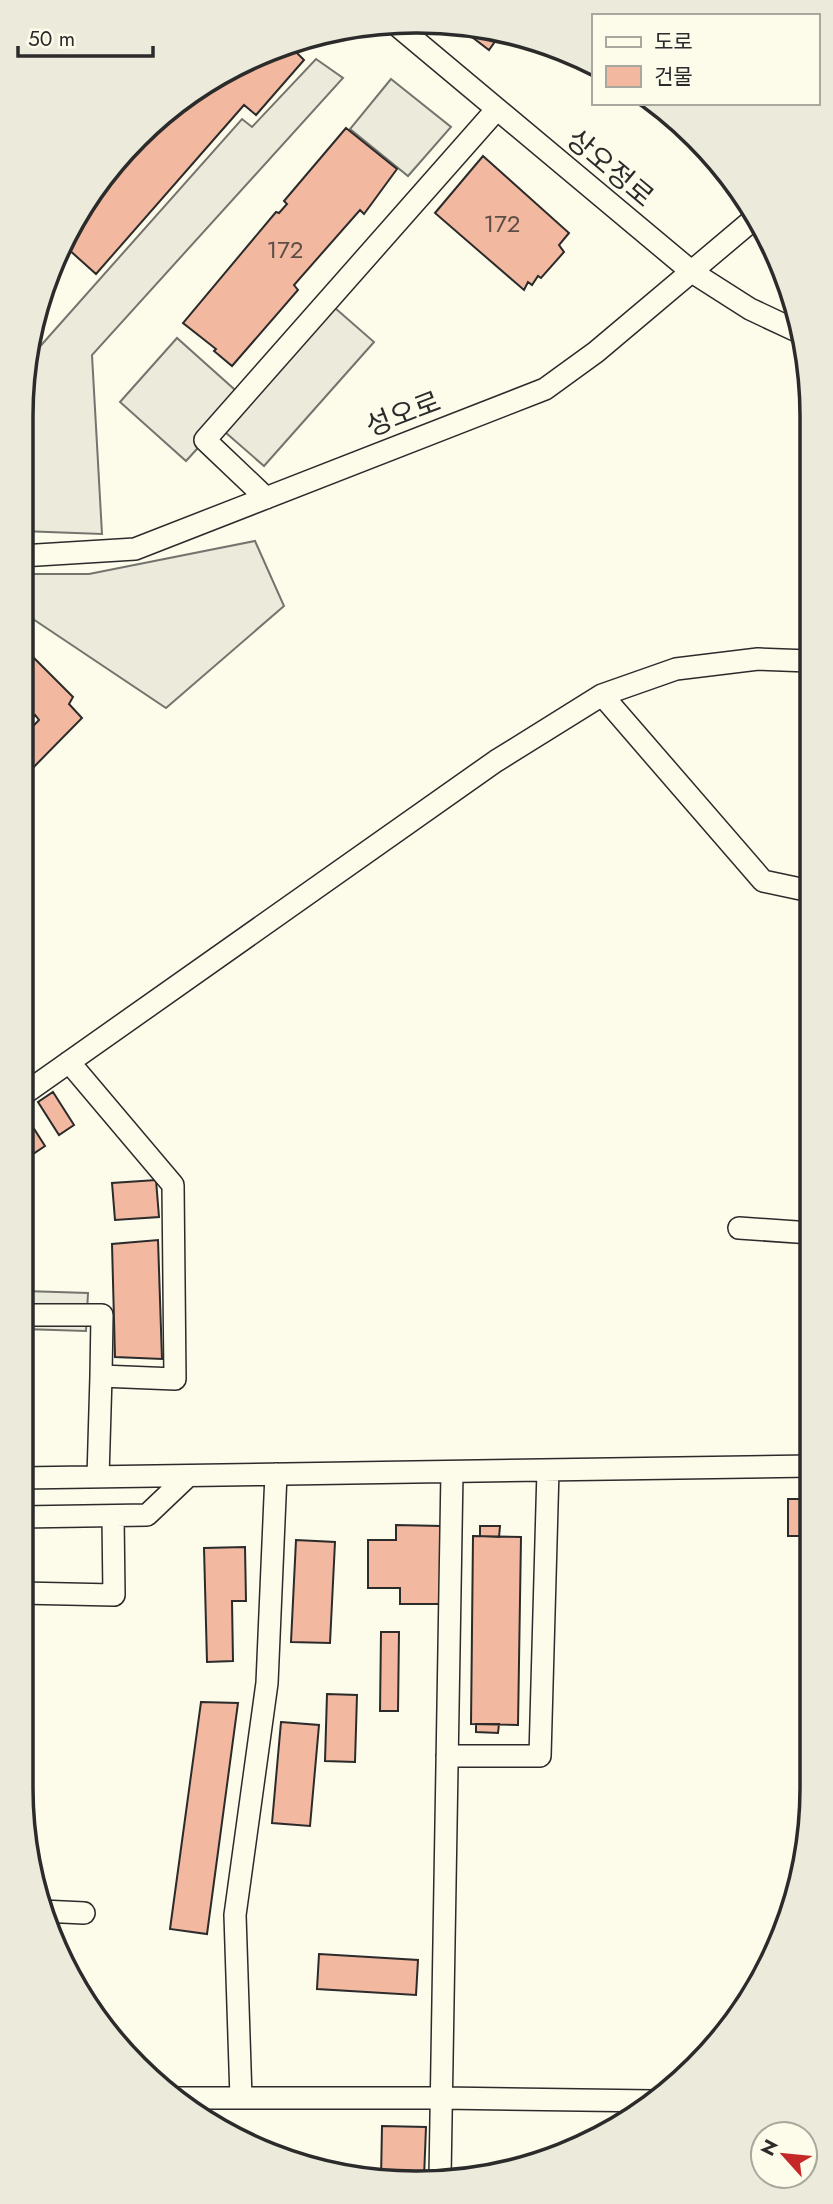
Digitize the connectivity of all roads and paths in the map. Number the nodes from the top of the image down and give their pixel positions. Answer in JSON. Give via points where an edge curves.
{"nodes":[{"id":1,"x":407,"y":33,"type":"edge"},
{"id":2,"x":497,"y":109,"type":"junction"},
{"id":3,"x":748,"y":224,"type":"edge"},
{"id":4,"x":692,"y":272,"type":"junction"},
{"id":5,"x":789,"y":327,"type":"edge"},
{"id":6,"x":266,"y":498,"type":"junction"},
{"id":7,"x":33,"y":555,"type":"edge"},
{"id":8,"x":800,"y":661,"type":"edge"},
{"id":9,"x":602,"y":695,"type":"junction"},
{"id":10,"x":800,"y":889,"type":"edge"},
{"id":11,"x":69,"y":1062,"type":"junction"},
{"id":12,"x":33,"y":1088,"type":"edge"},
{"id":13,"x":740,"y":1228,"type":"dead end"},
{"id":14,"x":800,"y":1232,"type":"edge"},
{"id":15,"x":33,"y":1315,"type":"edge"},
{"id":16,"x":101,"y":1376,"type":"junction"},
{"id":17,"x":800,"y":1466,"type":"edge"},
{"id":18,"x":548,"y":1470,"type":"junction"},
{"id":19,"x":452,"y":1472,"type":"junction"},
{"id":20,"x":276,"y":1474,"type":"junction"},
{"id":21,"x":188,"y":1476,"type":"junction"},
{"id":22,"x":98,"y":1477,"type":"junction"},
{"id":23,"x":33,"y":1478,"type":"edge"},
{"id":24,"x":33,"y":1517,"type":"edge"},
{"id":25,"x":113,"y":1517,"type":"junction"},
{"id":26,"x":33,"y":1593,"type":"edge"},
{"id":27,"x":447,"y":1756,"type":"junction"},
{"id":28,"x":54,"y":1912,"type":"edge"},
{"id":29,"x":84,"y":1913,"type":"dead end"},
{"id":30,"x":192,"y":2098,"type":"edge"},
{"id":31,"x":242,"y":2098,"type":"junction"},
{"id":32,"x":442,"y":2098,"type":"junction"},
{"id":33,"x":637,"y":2101,"type":"edge"},
{"id":34,"x":440,"y":2170,"type":"edge"}],
"edges":[{"from":1,"to":2,"type":"street","name":"상오정로"},
{"from":2,"to":4,"type":"street","name":"상오정로"},
{"from":2,"to":6,"type":"street","via":[[205,440]]},
{"from":3,"to":4,"type":"street","name":"성오로"},
{"from":4,"to":5,"type":"street","name":"상오정로"},
{"from":4,"to":6,"type":"street","name":"성오로","via":[[545,389]]},
{"from":6,"to":7,"type":"street","name":"성오로","via":[[135,549]]},
{"from":8,"to":9,"type":"street","via":[[758,659],[676,669]]},
{"from":9,"to":10,"type":"street","via":[[763,881]]},
{"from":9,"to":11,"type":"street","via":[[496,761]]},
{"from":11,"to":12,"type":"street"},
{"from":11,"to":16,"type":"street","via":[[173,1185],[175,1379]]},
{"from":13,"to":14,"type":"street"},
{"from":15,"to":16,"type":"street","via":[[102,1315]]},
{"from":16,"to":22,"type":"street"},
{"from":17,"to":18,"type":"street"},
{"from":18,"to":19,"type":"street"},
{"from":18,"to":27,"type":"street","via":[[540,1756]]},
{"from":19,"to":20,"type":"street"},
{"from":19,"to":27,"type":"street"},
{"from":20,"to":21,"type":"street"},
{"from":20,"to":31,"type":"street","via":[[267,1683],[235,1914]]},
{"from":21,"to":22,"type":"street"},
{"from":21,"to":25,"type":"street","via":[[147,1515]]},
{"from":22,"to":23,"type":"street"},
{"from":24,"to":25,"type":"street"},
{"from":25,"to":26,"type":"street","via":[[114,1595]]},
{"from":27,"to":32,"type":"street"},
{"from":28,"to":29,"type":"street"},
{"from":30,"to":31,"type":"street"},
{"from":31,"to":32,"type":"street"},
{"from":32,"to":33,"type":"street"},
{"from":32,"to":34,"type":"street"}]}
